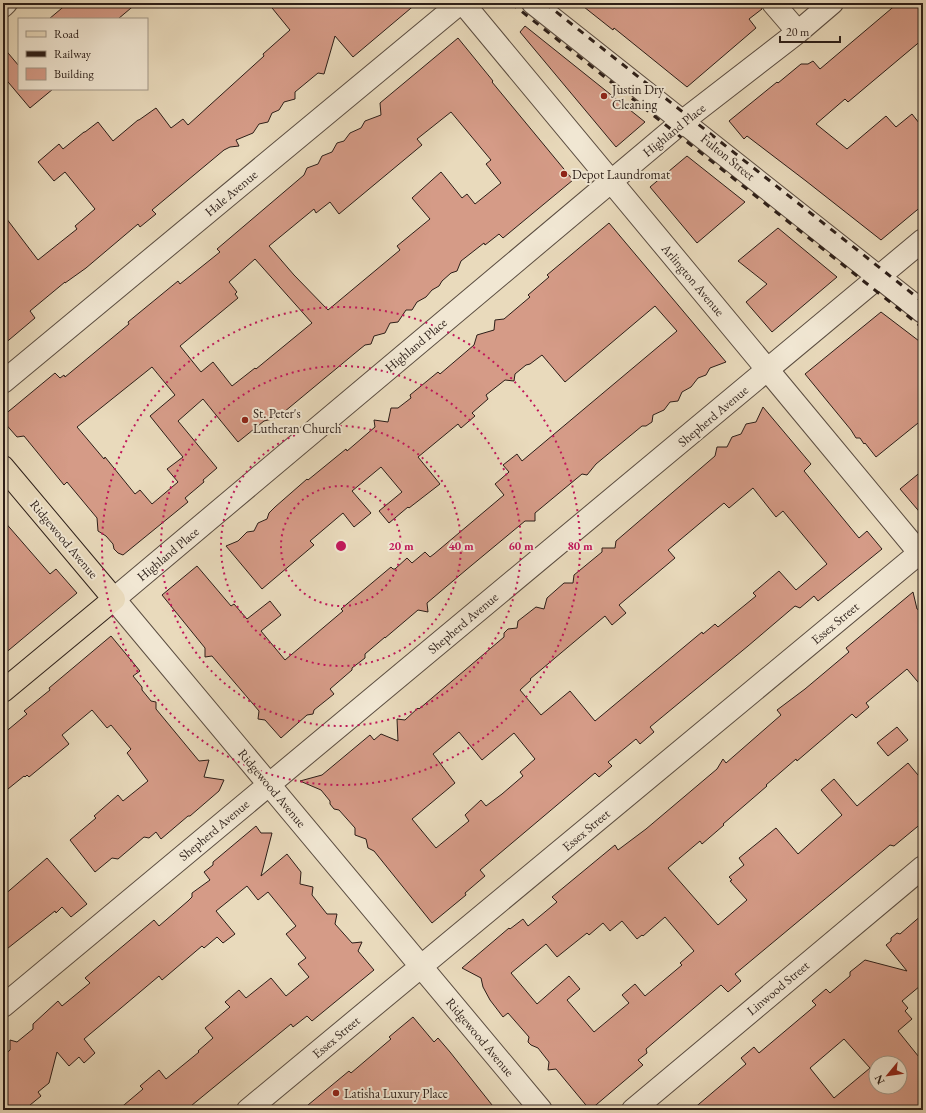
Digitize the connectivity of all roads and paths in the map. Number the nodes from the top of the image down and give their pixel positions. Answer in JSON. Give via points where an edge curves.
{"nodes":[{"id":1,"x":6,"y":3,"type":"edge"},
{"id":2,"x":460,"y":3,"type":"edge"},
{"id":3,"x":463,"y":3,"type":"edge"},
{"id":4,"x":533,"y":3,"type":"edge"},
{"id":5,"x":773,"y":3,"type":"edge"},
{"id":6,"x":832,"y":3,"type":"edge"},
{"id":7,"x":3,"y":6,"type":"edge"},
{"id":8,"x":798,"y":32,"type":"junction"},
{"id":9,"x":683,"y":121,"type":"junction"},
{"id":10,"x":611,"y":182,"type":"junction"},
{"id":11,"x":923,"y":240,"type":"edge"},
{"id":12,"x":879,"y":277,"type":"junction"},
{"id":13,"x":923,"y":312,"type":"edge"},
{"id":14,"x":768,"y":370,"type":"junction"},
{"id":15,"x":3,"y":382,"type":"edge"},
{"id":16,"x":3,"y":467,"type":"edge"},
{"id":17,"x":922,"y":554,"type":"edge"},
{"id":18,"x":114,"y":598,"type":"junction"},
{"id":19,"x":3,"y":691,"type":"edge"},
{"id":20,"x":269,"y":784,"type":"junction"},
{"id":21,"x":923,"y":867,"type":"edge"},
{"id":22,"x":421,"y":967,"type":"junction"},
{"id":23,"x":3,"y":1006,"type":"edge"},
{"id":24,"x":248,"y":1110,"type":"edge"},
{"id":25,"x":541,"y":1110,"type":"edge"},
{"id":26,"x":633,"y":1110,"type":"edge"}],
"edges":[{"from":1,"to":7,"type":"street"},
{"from":2,"to":15,"type":"street","name":"Hale Avenue"},
{"from":3,"to":10,"type":"street","name":"Arlington Avenue"},
{"from":4,"to":9,"type":"street","name":"Fulton Street"},
{"from":5,"to":8,"type":"street"},
{"from":6,"to":8,"type":"street","name":"Highland Place"},
{"from":8,"to":9,"type":"street","name":"Highland Place"},
{"from":9,"to":10,"type":"street","name":"Highland Place"},
{"from":9,"to":12,"type":"street","name":"Fulton Street"},
{"from":10,"to":14,"type":"street","name":"Arlington Avenue"},
{"from":10,"to":18,"type":"street","name":"Highland Place"},
{"from":11,"to":12,"type":"street","name":"Shepherd Avenue"},
{"from":12,"to":13,"type":"street","name":"Fulton Street"},
{"from":12,"to":14,"type":"street","name":"Shepherd Avenue"},
{"from":14,"to":17,"type":"street","name":"Arlington Avenue"},
{"from":14,"to":20,"type":"street","name":"Shepherd Avenue"},
{"from":16,"to":18,"type":"main road","name":"Ridgewood Avenue"},
{"from":17,"to":22,"type":"street","name":"Essex Street"},
{"from":18,"to":19,"type":"main road","name":"Highland Place"},
{"from":18,"to":20,"type":"street","name":"Ridgewood Avenue"},
{"from":20,"to":22,"type":"street","name":"Ridgewood Avenue"},
{"from":20,"to":23,"type":"street","name":"Shepherd Avenue"},
{"from":21,"to":26,"type":"street","name":"Linwood Street"},
{"from":22,"to":24,"type":"street","name":"Essex Street"},
{"from":22,"to":25,"type":"street","name":"Ridgewood Avenue"}]}
